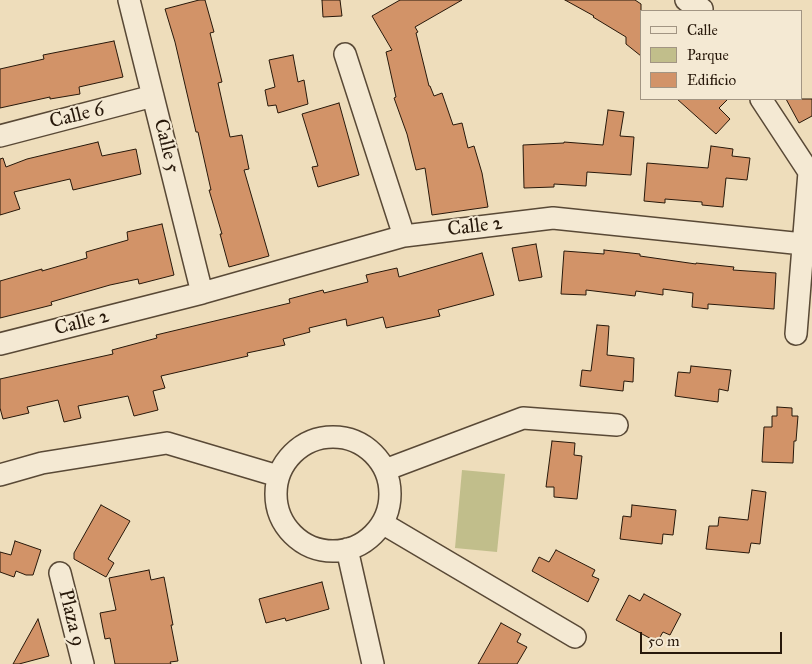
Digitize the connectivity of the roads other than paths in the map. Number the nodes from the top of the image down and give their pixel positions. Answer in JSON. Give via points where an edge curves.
{"nodes":[{"id":1,"x":129,"y":0,"type":"edge"},
{"id":2,"x":345,"y":54,"type":"dead end"},
{"id":3,"x":154,"y":96,"type":"junction"},
{"id":4,"x":762,"y":100,"type":"edge"},
{"id":5,"x":0,"y":136,"type":"edge"},
{"id":6,"x":404,"y":236,"type":"junction"},
{"id":7,"x":803,"y":244,"type":"junction"},
{"id":8,"x":202,"y":293,"type":"junction"},
{"id":9,"x":796,"y":334,"type":"dead end"},
{"id":10,"x":0,"y":344,"type":"edge"},
{"id":11,"x":617,"y":426,"type":"dead end"},
{"id":12,"x":385,"y":470,"type":"junction"},
{"id":13,"x":0,"y":475,"type":"edge"},
{"id":14,"x":278,"y":476,"type":"junction"},
{"id":15,"x":382,"y":523,"type":"junction"},
{"id":16,"x":347,"y":549,"type":"junction"},
{"id":17,"x":60,"y":573,"type":"dead end"},
{"id":18,"x":575,"y":637,"type":"dead end"},
{"id":19,"x":83,"y":664,"type":"edge"},
{"id":20,"x":373,"y":664,"type":"edge"}],
"edges":[{"from":1,"to":3,"type":"street","name":"Calle 5"},
{"from":2,"to":6,"type":"street"},
{"from":3,"to":5,"type":"street","name":"Calle 6"},
{"from":3,"to":8,"type":"street","name":"Calle 5"},
{"from":4,"to":7,"type":"street","via":[[809,172]]},
{"from":6,"to":7,"type":"street","name":"Calle 2","via":[[553,218]]},
{"from":6,"to":8,"type":"street","name":"Calle 2"},
{"from":7,"to":9,"type":"street"},
{"from":8,"to":10,"type":"street","name":"Calle 2"},
{"from":11,"to":12,"type":"street","via":[[523,418]]},
{"from":12,"to":14,"type":"street","via":[[374,454],[358,443],[340,437],[320,438],[302,445],[287,459]]},
{"from":12,"to":15,"type":"street","via":[[390,488],[389,506]]},
{"from":13,"to":14,"type":"street","via":[[42,463],[166,443]]},
{"from":14,"to":16,"type":"street","via":[[277,510],[285,526],[312,547],[329,551]]},
{"from":15,"to":16,"type":"street","via":[[372,535]]},
{"from":15,"to":18,"type":"street"},
{"from":16,"to":20,"type":"street"},
{"from":17,"to":19,"type":"street","name":"Plaza 9"}]}
